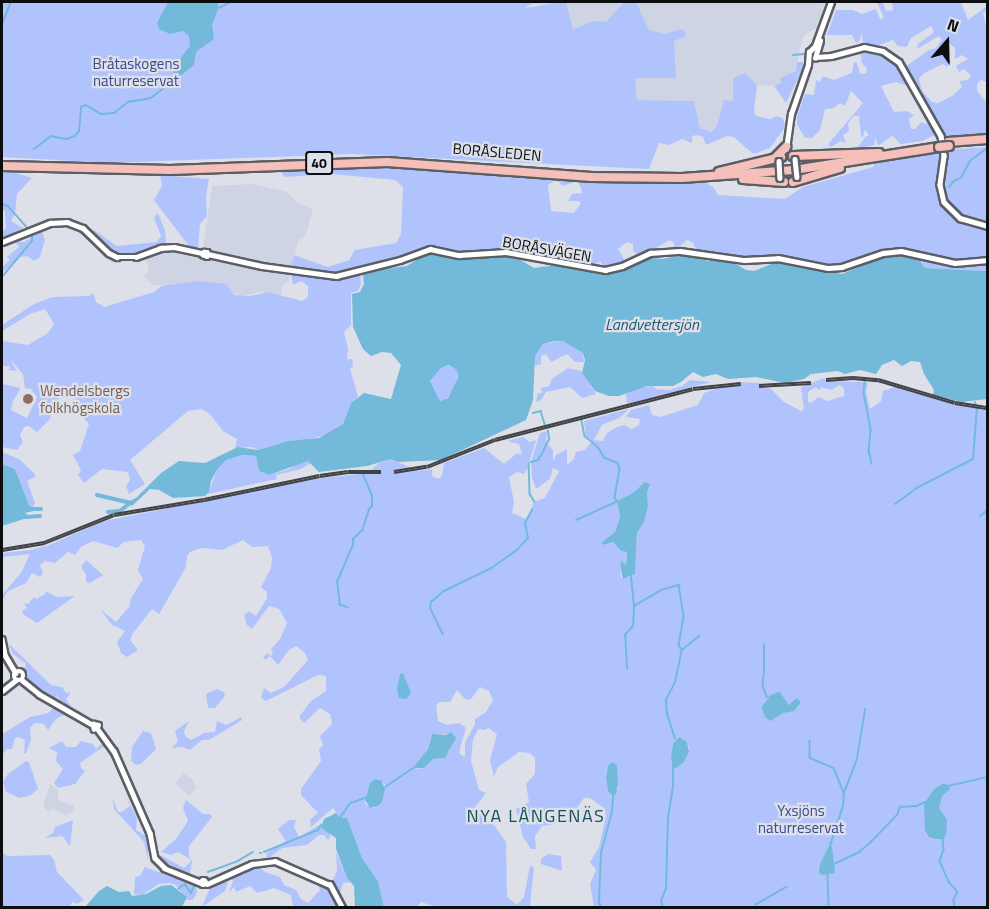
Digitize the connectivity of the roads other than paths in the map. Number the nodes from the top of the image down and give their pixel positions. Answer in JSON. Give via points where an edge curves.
{"nodes":[{"id":1,"x":832,"y":2,"type":"edge"},
{"id":2,"x":816,"y":54,"type":"junction"},
{"id":3,"x":987,"y":141,"type":"edge"},
{"id":4,"x":786,"y":147,"type":"joint"},
{"id":5,"x":879,"y":155,"type":"junction"},
{"id":6,"x":794,"y":158,"type":"junction"},
{"id":7,"x":779,"y":159,"type":"junction"},
{"id":8,"x":2,"y":163,"type":"edge"},
{"id":9,"x":716,"y":174,"type":"junction"},
{"id":10,"x":788,"y":180,"type":"junction"},
{"id":11,"x":987,"y":226,"type":"edge"},
{"id":12,"x":2,"y":242,"type":"edge"},
{"id":13,"x":987,"y":261,"type":"edge"},
{"id":14,"x":2,"y":639,"type":"edge"},
{"id":15,"x":16,"y":673,"type":"junction"},
{"id":16,"x":16,"y":680,"type":"junction"},
{"id":17,"x":22,"y":680,"type":"junction"},
{"id":18,"x":2,"y":691,"type":"edge"},
{"id":19,"x":343,"y":908,"type":"edge"}],
"edges":[{"from":1,"to":2,"type":"street"},
{"from":2,"to":4,"type":"street","via":[[809,55],[791,114]]},
{"from":2,"to":6,"type":"street","via":[[794,114],[789,142]]},
{"from":2,"to":11,"type":"street","via":[[873,49],[890,55],[903,67],[941,136],[944,156],[940,189],[944,202],[960,218]]},
{"from":3,"to":5,"type":"highway","name":"BORÅSLEDEN","number":"40","bridge":true},
{"from":4,"to":7,"type":"highway"},
{"from":5,"to":6,"type":"highway"},
{"from":5,"to":9,"type":"highway","name":"BORÅSLEDEN","number":"40","via":[[794,170]]},
{"from":5,"to":10,"type":"highway"},
{"from":6,"to":7,"type":"street"},
{"from":6,"to":10,"type":"street","bridge":true},
{"from":7,"to":9,"type":"highway"},
{"from":7,"to":10,"type":"street","bridge":true},
{"from":8,"to":9,"type":"highway","name":"BORÅSLEDEN","number":"40","via":[[170,170],[387,162],[591,177]]},
{"from":9,"to":10,"type":"highway"},
{"from":12,"to":13,"type":"street","name":"BORÅSVÄGEN","via":[[50,224],[67,222],[83,228],[108,252],[131,256],[174,247],[262,266],[336,276],[430,249],[459,255],[506,252],[605,270],[651,253],[680,251],[744,260],[778,258],[828,268],[901,251],[955,263]]},
{"from":14,"to":15,"type":"street","via":[[6,658]]},
{"from":15,"to":16,"type":"street"},
{"from":15,"to":17,"type":"street","via":[[22,673]]},
{"from":16,"to":17,"type":"street"},
{"from":16,"to":18,"type":"street"},
{"from":17,"to":19,"type":"street","via":[[95,727],[114,751],[153,844],[154,859],[165,868],[204,882],[252,864],[282,862],[330,885]]}]}
